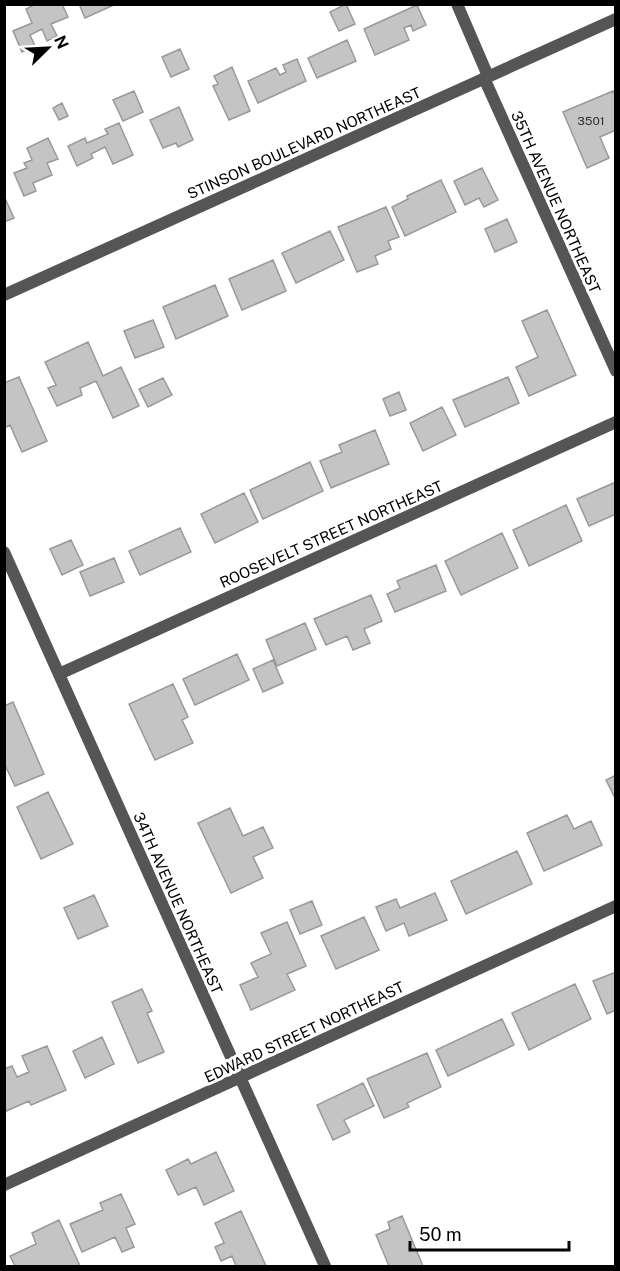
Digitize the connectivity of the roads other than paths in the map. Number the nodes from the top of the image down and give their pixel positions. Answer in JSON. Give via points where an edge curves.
{"nodes":[{"id":1,"x":457,"y":4,"type":"edge"},
{"id":2,"x":615,"y":20,"type":"edge"},
{"id":3,"x":486,"y":77,"type":"junction"},
{"id":4,"x":4,"y":295,"type":"edge"},
{"id":5,"x":615,"y":371,"type":"edge"},
{"id":6,"x":615,"y":422,"type":"edge"},
{"id":7,"x":4,"y":552,"type":"edge"},
{"id":8,"x":59,"y":674,"type":"junction"},
{"id":9,"x":615,"y":906,"type":"edge"},
{"id":10,"x":240,"y":1077,"type":"junction"},
{"id":11,"x":4,"y":1185,"type":"edge"},
{"id":12,"x":325,"y":1266,"type":"edge"}],
"edges":[{"from":1,"to":3,"type":"street","name":"35TH AVENUE NORTHEAST"},
{"from":2,"to":3,"type":"street","name":"STINSON BOULEVARD NORTHEAST"},
{"from":3,"to":4,"type":"street","name":"STINSON BOULEVARD NORTHEAST"},
{"from":3,"to":5,"type":"street","name":"35TH AVENUE NORTHEAST"},
{"from":6,"to":8,"type":"street","name":"ROOSEVELT STREET NORTHEAST"},
{"from":7,"to":8,"type":"street","name":"34TH AVENUE NORTHEAST"},
{"from":8,"to":10,"type":"street","name":"34TH AVENUE NORTHEAST"},
{"from":9,"to":10,"type":"street","name":"EDWARD STREET NORTHEAST"},
{"from":10,"to":11,"type":"street","name":"EDWARD STREET NORTHEAST"},
{"from":10,"to":12,"type":"street","name":"34TH AVENUE NORTHEAST"}]}
